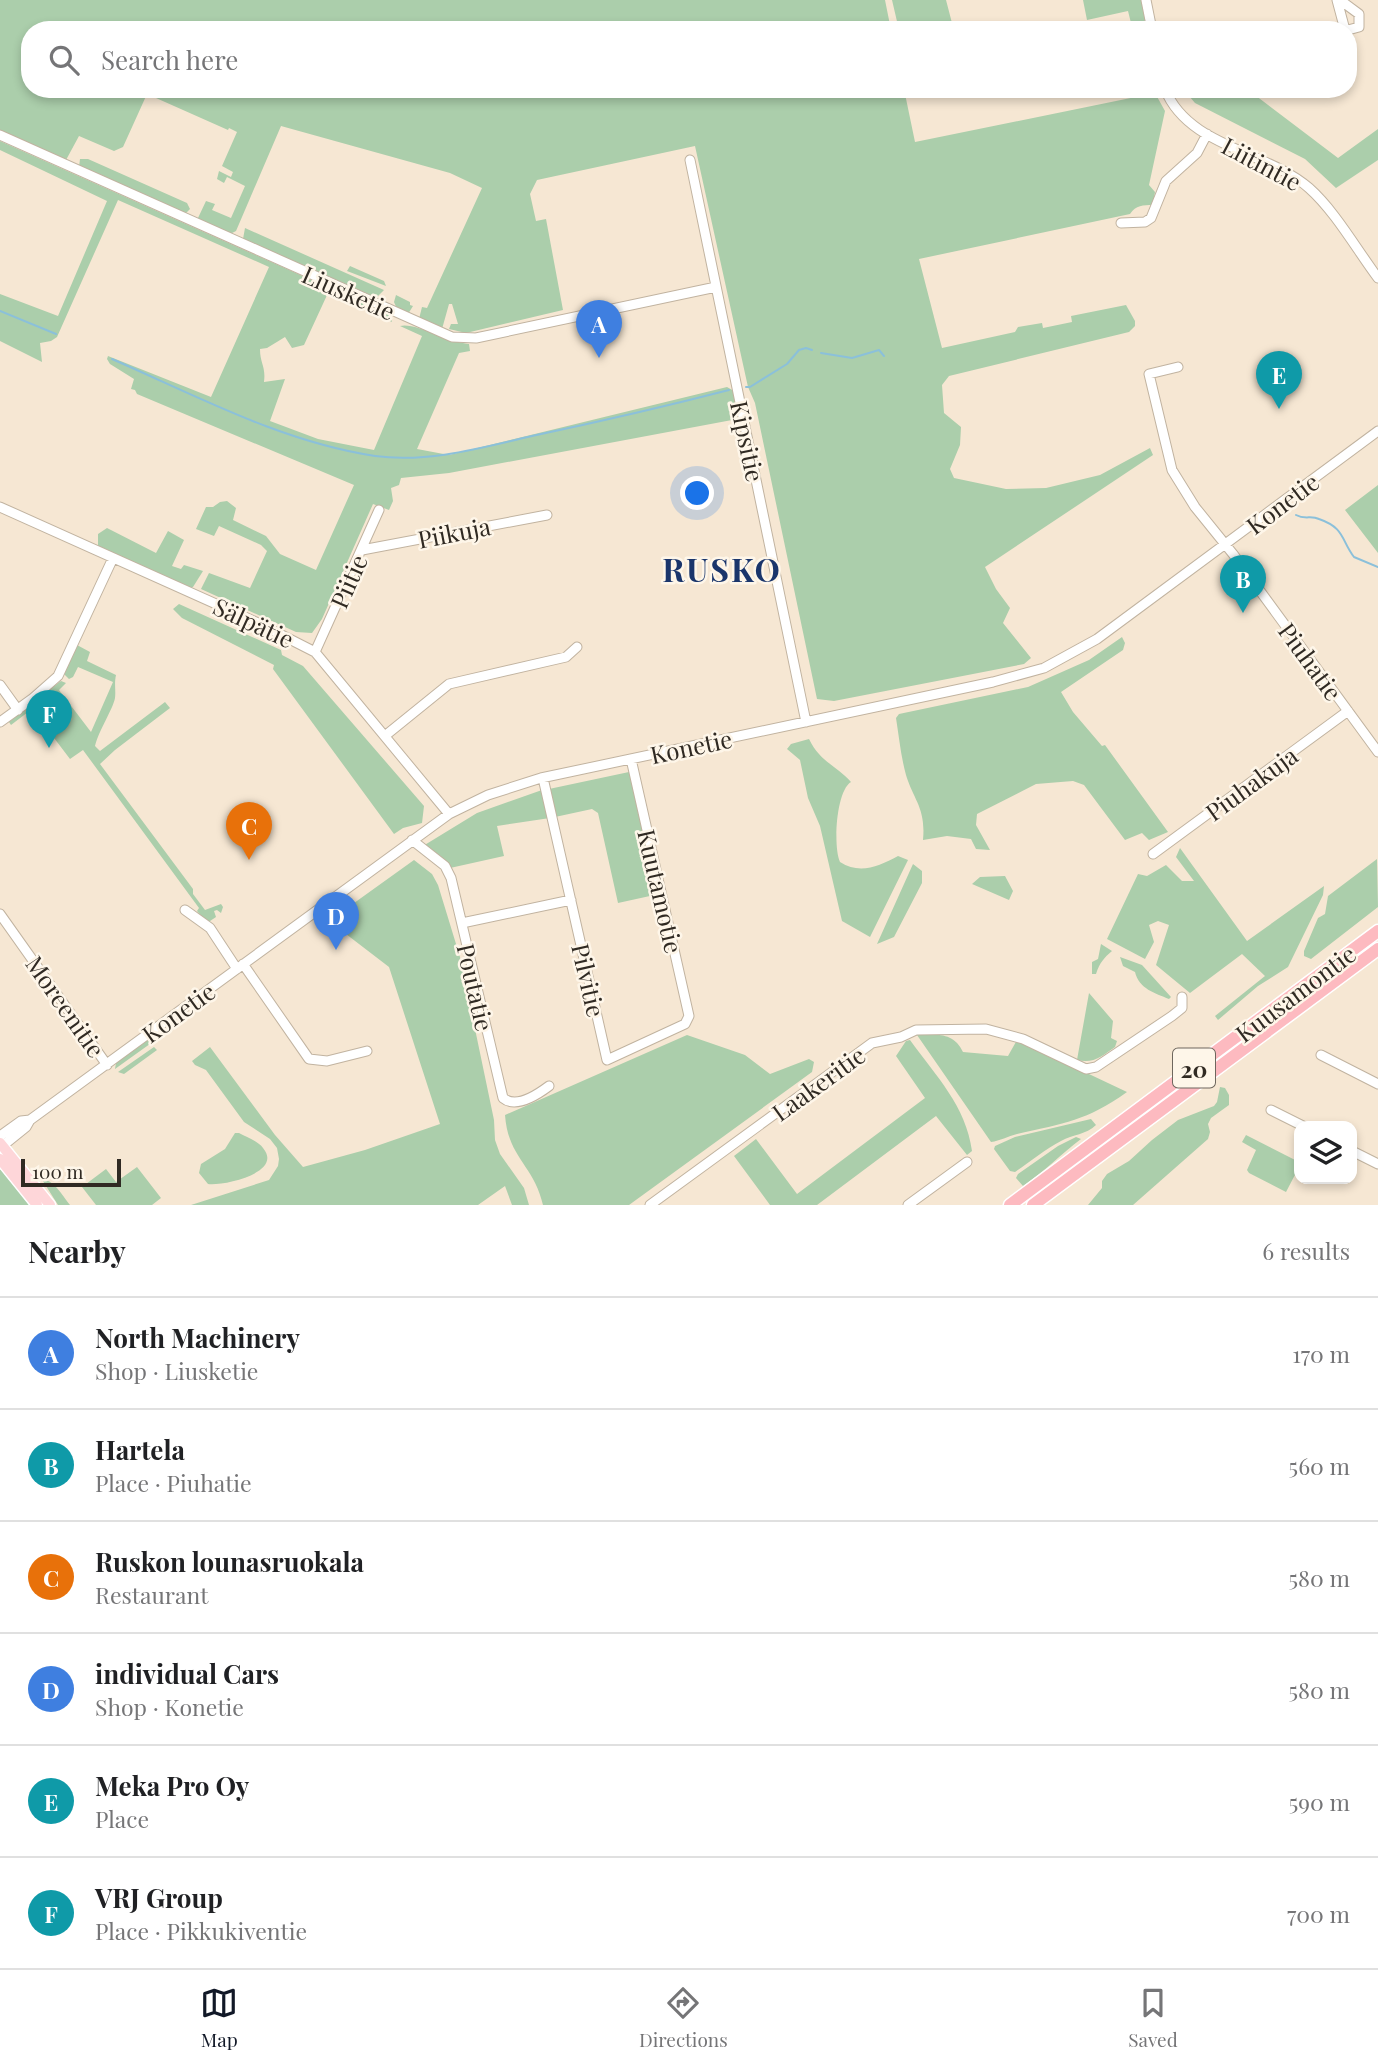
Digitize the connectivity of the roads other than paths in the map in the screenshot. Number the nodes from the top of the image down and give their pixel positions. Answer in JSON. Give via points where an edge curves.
{"nodes":[{"id":1,"x":1146,"y":0,"type":"edge"},
{"id":2,"x":1338,"y":0,"type":"edge"},
{"id":3,"x":1150,"y":21,"type":"edge"},
{"id":4,"x":1344,"y":21,"type":"edge"},
{"id":5,"x":1357,"y":28,"type":"edge"},
{"id":6,"x":1169,"y":98,"type":"edge"},
{"id":7,"x":1207,"y":134,"type":"junction"},
{"id":8,"x":0,"y":135,"type":"edge"},
{"id":9,"x":690,"y":160,"type":"dead end"},
{"id":10,"x":1121,"y":223,"type":"dead end"},
{"id":11,"x":1378,"y":278,"type":"edge"},
{"id":12,"x":716,"y":287,"type":"junction"},
{"id":13,"x":1178,"y":368,"type":"dead end"},
{"id":14,"x":1378,"y":431,"type":"edge"},
{"id":15,"x":0,"y":507,"type":"edge"},
{"id":16,"x":379,"y":510,"type":"dead end"},
{"id":17,"x":547,"y":515,"type":"dead end"},
{"id":18,"x":1226,"y":545,"type":"junction"},
{"id":19,"x":362,"y":550,"type":"junction"},
{"id":20,"x":113,"y":558,"type":"junction"},
{"id":21,"x":577,"y":646,"type":"dead end"},
{"id":22,"x":315,"y":652,"type":"junction"},
{"id":23,"x":0,"y":685,"type":"edge"},
{"id":24,"x":18,"y":710,"type":"junction"},
{"id":25,"x":1348,"y":711,"type":"junction"},
{"id":26,"x":0,"y":722,"type":"edge"},
{"id":27,"x":806,"y":722,"type":"junction"},
{"id":28,"x":386,"y":735,"type":"junction"},
{"id":29,"x":1378,"y":752,"type":"edge"},
{"id":30,"x":631,"y":759,"type":"junction"},
{"id":31,"x":543,"y":778,"type":"junction"},
{"id":32,"x":449,"y":814,"type":"junction"},
{"id":33,"x":412,"y":840,"type":"junction"},
{"id":34,"x":1153,"y":854,"type":"dead end"},
{"id":35,"x":571,"y":900,"type":"junction"},
{"id":36,"x":186,"y":909,"type":"dead end"},
{"id":37,"x":0,"y":914,"type":"edge"},
{"id":38,"x":462,"y":923,"type":"junction"},
{"id":39,"x":1378,"y":932,"type":"edge"},
{"id":40,"x":1378,"y":949,"type":"edge"},
{"id":41,"x":240,"y":967,"type":"junction"},
{"id":42,"x":1182,"y":997,"type":"dead end"},
{"id":43,"x":367,"y":1051,"type":"dead end"},
{"id":44,"x":1321,"y":1055,"type":"dead end"},
{"id":45,"x":607,"y":1060,"type":"joint"},
{"id":46,"x":107,"y":1065,"type":"junction"},
{"id":47,"x":1378,"y":1084,"type":"edge"},
{"id":48,"x":549,"y":1086,"type":"dead end"},
{"id":49,"x":1271,"y":1110,"type":"dead end"},
{"id":50,"x":1294,"y":1122,"type":"edge"},
{"id":51,"x":1,"y":1143,"type":"edge"},
{"id":52,"x":1357,"y":1154,"type":"edge"},
{"id":53,"x":0,"y":1159,"type":"edge"},
{"id":54,"x":967,"y":1162,"type":"dead end"},
{"id":55,"x":1378,"y":1164,"type":"edge"},
{"id":56,"x":37,"y":1205,"type":"edge"},
{"id":57,"x":50,"y":1205,"type":"edge"},
{"id":58,"x":650,"y":1205,"type":"edge"},
{"id":59,"x":908,"y":1205,"type":"edge"},
{"id":60,"x":1010,"y":1205,"type":"edge"},
{"id":61,"x":1033,"y":1205,"type":"edge"}],
"edges":[{"from":1,"to":3,"type":"street"},
{"from":2,"to":4,"type":"street"},
{"from":2,"to":5,"type":"street","via":[[1359,14]]},
{"from":6,"to":7,"type":"street","name":"Liitintie","via":[[1182,116]]},
{"from":7,"to":10,"type":"street","via":[[1196,153],[1166,181],[1151,218]]},
{"from":7,"to":11,"type":"street","name":"Liitintie","via":[[1308,187]]},
{"from":8,"to":12,"type":"street","name":"Liusketie","via":[[452,337],[476,338]]},
{"from":9,"to":12,"type":"street","name":"Kipsitie"},
{"from":12,"to":27,"type":"street","name":"Kipsitie"},
{"from":13,"to":18,"type":"street","name":"Piuhatie","via":[[1149,374],[1172,470]]},
{"from":14,"to":18,"type":"street","name":"Konetie"},
{"from":15,"to":20,"type":"street","name":"Sälpätie"},
{"from":16,"to":19,"type":"street","name":"Piitie"},
{"from":17,"to":19,"type":"street","name":"Piikuja"},
{"from":18,"to":25,"type":"street","name":"Piuhatie"},
{"from":18,"to":27,"type":"street","name":"Konetie","via":[[1097,639],[1044,668]]},
{"from":19,"to":22,"type":"street","name":"Piitie"},
{"from":20,"to":22,"type":"street","name":"Sälpätie"},
{"from":20,"to":24,"type":"street","via":[[58,676]]},
{"from":21,"to":28,"type":"street","via":[[566,657],[449,684]]},
{"from":22,"to":28,"type":"street","name":"Sälpätie"},
{"from":23,"to":24,"type":"street"},
{"from":24,"to":26,"type":"street"},
{"from":25,"to":29,"type":"street","name":"Piuhatie"},
{"from":25,"to":34,"type":"street","name":"Piuhakuja"},
{"from":27,"to":30,"type":"street","name":"Konetie"},
{"from":28,"to":32,"type":"street","name":"Sälpätie"},
{"from":30,"to":31,"type":"street","name":"Konetie"},
{"from":30,"to":45,"type":"street","name":"Kuutamotie","via":[[689,1013],[687,1022]]},
{"from":31,"to":32,"type":"street","name":"Konetie","via":[[488,795]]},
{"from":31,"to":35,"type":"street","name":"Pilvitie"},
{"from":32,"to":33,"type":"street","name":"Konetie"},
{"from":33,"to":38,"type":"street","name":"Poutatie","via":[[447,869]]},
{"from":33,"to":41,"type":"street","name":"Konetie"},
{"from":35,"to":38,"type":"street"},
{"from":35,"to":45,"type":"street","name":"Pilvitie"},
{"from":36,"to":41,"type":"street","via":[[210,928]]},
{"from":37,"to":46,"type":"street","name":"Moreenitie"},
{"from":38,"to":48,"type":"street","name":"Poutatie","via":[[501,1096],[506,1102],[517,1102]]},
{"from":39,"to":60,"type":"highway","name":"Kuusamontie","number":"20"},
{"from":40,"to":61,"type":"highway","name":"Kuusamontie","number":"20"},
{"from":41,"to":43,"type":"street","via":[[309,1059],[327,1061]]},
{"from":41,"to":46,"type":"street","name":"Konetie"},
{"from":42,"to":58,"type":"street","name":"Laakeritie","via":[[1182,1007],[1172,1016],[1096,1067],[1086,1069],[1023,1039],[986,1029],[916,1030],[872,1043]]},
{"from":44,"to":47,"type":"street"},
{"from":46,"to":51,"type":"street","name":"Konetie"},
{"from":49,"to":50,"type":"street"},
{"from":51,"to":57,"type":"main road"},
{"from":52,"to":55,"type":"street"},
{"from":53,"to":56,"type":"main road"},
{"from":54,"to":59,"type":"street"}]}
